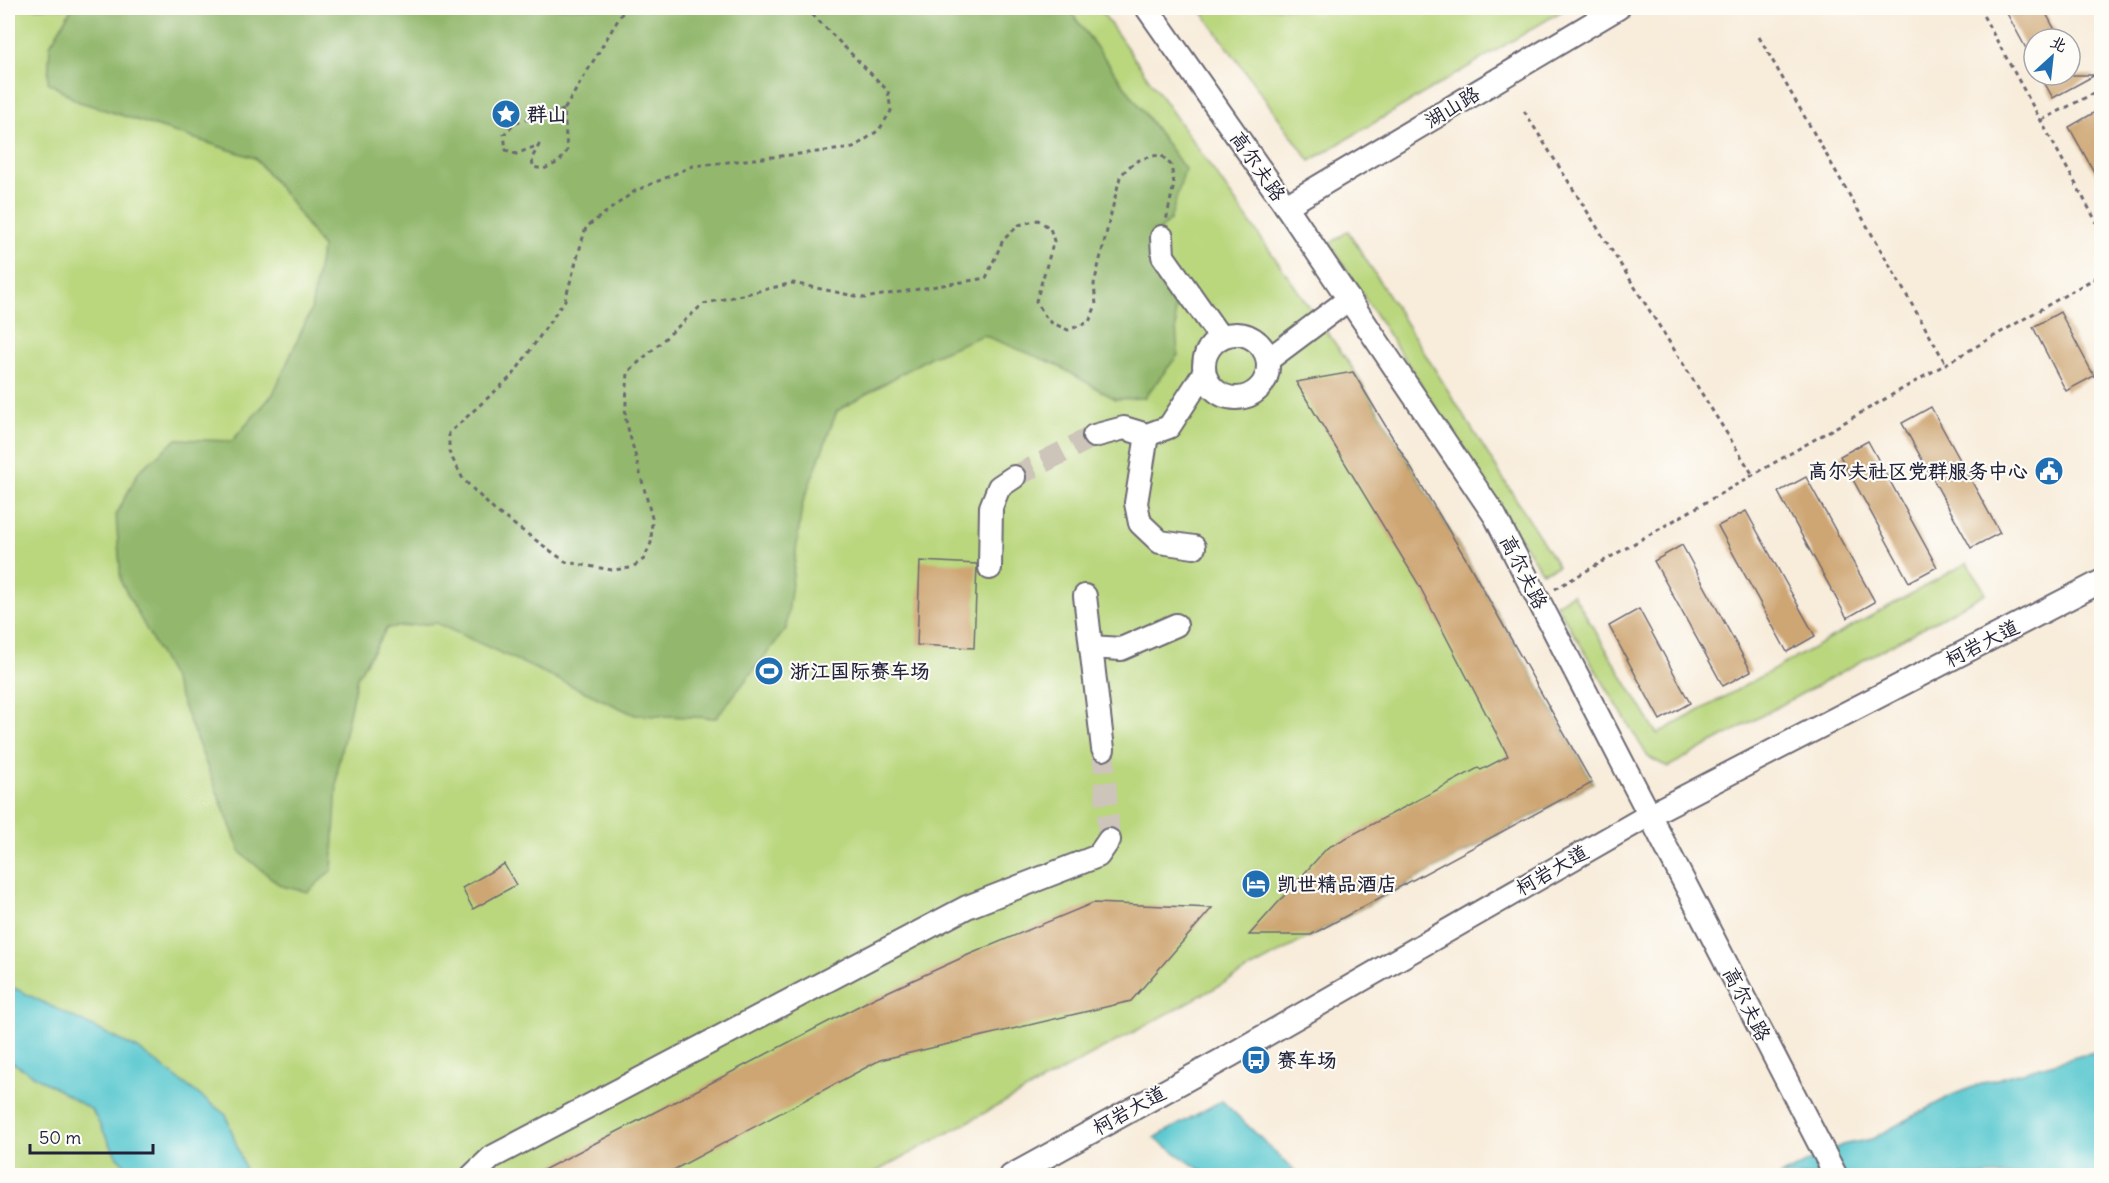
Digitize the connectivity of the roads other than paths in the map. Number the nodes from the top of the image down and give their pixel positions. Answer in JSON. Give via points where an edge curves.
{"nodes":[{"id":1,"x":1147,"y":8,"type":"edge"},
{"id":2,"x":1618,"y":8,"type":"edge"},
{"id":3,"x":1286,"y":206,"type":"junction"},
{"id":4,"x":1162,"y":237,"type":"road end"},
{"id":5,"x":1348,"y":299,"type":"junction"},
{"id":6,"x":1220,"y":337,"type":"junction"},
{"id":7,"x":1269,"y":359,"type":"junction"},
{"id":8,"x":1204,"y":373,"type":"junction"},
{"id":9,"x":1147,"y":435,"type":"junction"},
{"id":10,"x":1094,"y":436,"type":"tunnel mouth"},
{"id":11,"x":1014,"y":477,"type":"tunnel mouth"},
{"id":12,"x":1194,"y":547,"type":"dead end"},
{"id":13,"x":990,"y":568,"type":"dead end"},
{"id":14,"x":2102,"y":580,"type":"edge"},
{"id":15,"x":1085,"y":596,"type":"dead end"},
{"id":16,"x":1176,"y":625,"type":"dead end"},
{"id":17,"x":1091,"y":647,"type":"junction"},
{"id":18,"x":1103,"y":750,"type":"tunnel mouth"},
{"id":19,"x":1648,"y":815,"type":"junction"},
{"id":20,"x":1109,"y":840,"type":"dead end"},
{"id":21,"x":472,"y":1176,"type":"edge"},
{"id":22,"x":1011,"y":1176,"type":"edge"},
{"id":23,"x":1836,"y":1176,"type":"edge"}],
"edges":[{"from":1,"to":3,"type":"street","name":"高尔夫路"},
{"from":2,"to":3,"type":"street","name":"湖山路"},
{"from":3,"to":5,"type":"street","name":"高尔夫路"},
{"from":4,"to":6,"type":"street","via":[[1163,255]]},
{"from":5,"to":7,"type":"street"},
{"from":5,"to":19,"type":"street","name":"高尔夫路","via":[[1495,516]]},
{"from":6,"to":7,"type":"street","via":[[1240,333],[1258,341]]},
{"from":6,"to":8,"type":"street","via":[[1206,352]]},
{"from":7,"to":8,"type":"street","via":[[1267,379],[1253,394],[1233,399],[1214,391]]},
{"from":8,"to":9,"type":"street","via":[[1169,427]]},
{"from":9,"to":10,"type":"street","via":[[1124,428]]},
{"from":9,"to":12,"type":"street","via":[[1137,503],[1140,524],[1160,542]]},
{"from":11,"to":13,"type":"street","via":[[999,487],[991,507]]},
{"from":14,"to":19,"type":"street","name":"柯岩大道"},
{"from":15,"to":17,"type":"street"},
{"from":16,"to":17,"type":"street","via":[[1121,649]]},
{"from":17,"to":18,"type":"street"},
{"from":19,"to":22,"type":"street","name":"柯岩大道","via":[[1231,1055]]},
{"from":19,"to":23,"type":"street","name":"高尔夫路"},
{"from":20,"to":21,"type":"street","via":[[1098,856],[967,907],[492,1157]]}]}
